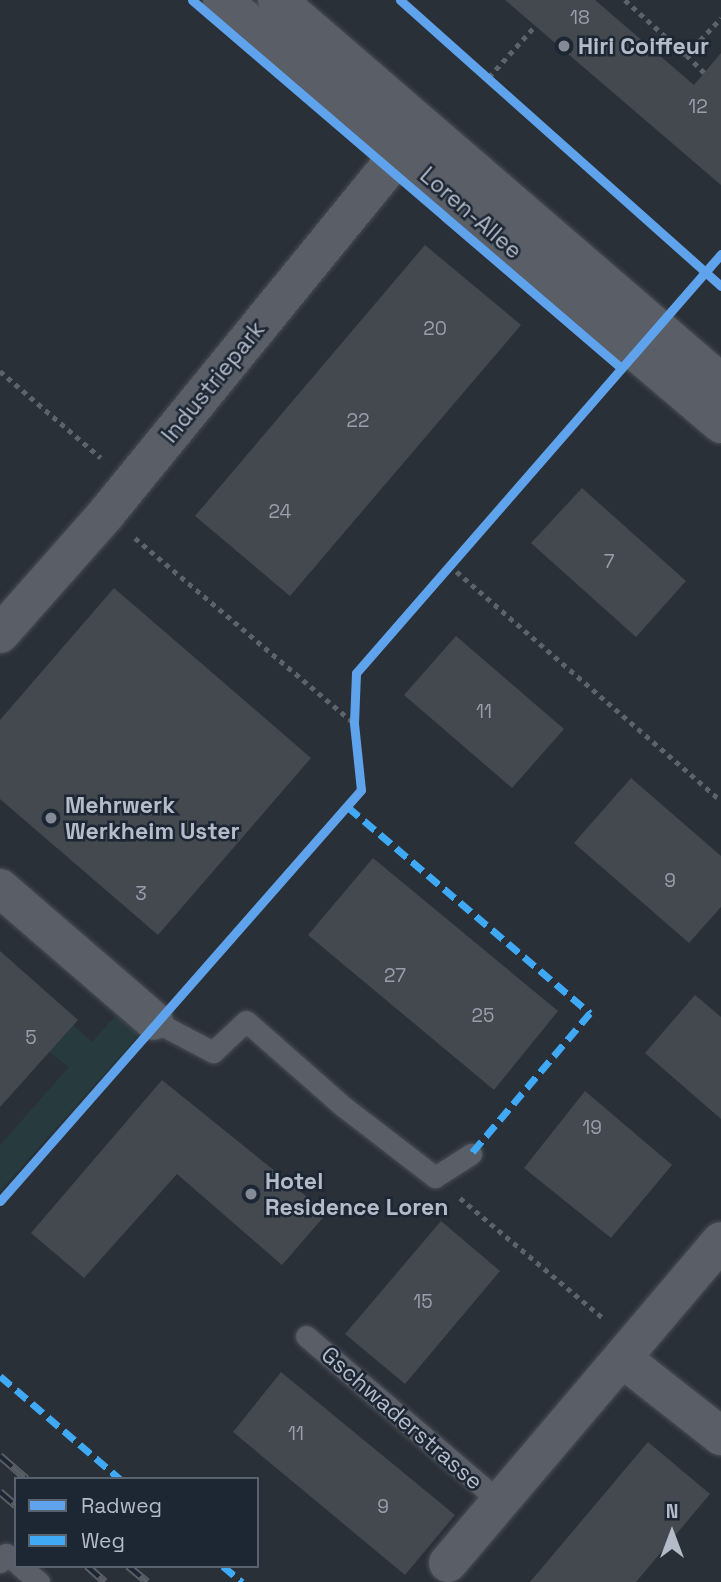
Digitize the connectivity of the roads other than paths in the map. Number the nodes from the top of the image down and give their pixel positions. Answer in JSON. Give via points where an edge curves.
{"nodes":[{"id":1,"x":222,"y":0,"type":"edge"},
{"id":2,"x":277,"y":0,"type":"edge"},
{"id":3,"x":411,"y":139,"type":"junction"},
{"id":4,"x":721,"y":383,"type":"edge"},
{"id":5,"x":721,"y":424,"type":"edge"},
{"id":6,"x":0,"y":634,"type":"edge"},
{"id":7,"x":0,"y":888,"type":"edge"},
{"id":8,"x":154,"y":1021,"type":"joint"},
{"id":9,"x":471,"y":1154,"type":"dead end"},
{"id":10,"x":721,"y":1241,"type":"edge"},
{"id":11,"x":306,"y":1336,"type":"dead end"},
{"id":12,"x":629,"y":1352,"type":"junction"},
{"id":13,"x":721,"y":1436,"type":"edge"},
{"id":14,"x":498,"y":1500,"type":"junction"},
{"id":15,"x":14,"y":1560,"type":"edge"},
{"id":16,"x":0,"y":1562,"type":"edge"},
{"id":17,"x":447,"y":1563,"type":"dead end"},
{"id":18,"x":22,"y":1568,"type":"edge"},
{"id":19,"x":39,"y":1582,"type":"edge"}],
"edges":[{"from":1,"to":3,"type":"street","name":"Loren-Allee"},
{"from":2,"to":3,"type":"street","name":"Loren-Allee"},
{"from":3,"to":4,"type":"street","name":"Loren-Allee"},
{"from":3,"to":5,"type":"street","name":"Loren-Allee"},
{"from":3,"to":6,"type":"street","name":"Industriepark","via":[[106,514]]},
{"from":7,"to":8,"type":"street"},
{"from":8,"to":9,"type":"lane","via":[[213,1052],[246,1021],[344,1107],[435,1177]]},
{"from":10,"to":12,"type":"street","name":"Gschwaderstrasse"},
{"from":11,"to":14,"type":"lane","name":"Gschwaderstrasse"},
{"from":12,"to":13,"type":"street"},
{"from":12,"to":14,"type":"street","name":"Gschwaderstrasse"},
{"from":14,"to":17,"type":"street","name":"Gschwaderstrasse"},
{"from":15,"to":16,"type":"lane","via":[[6,1554]]},
{"from":18,"to":19,"type":"lane"}]}
